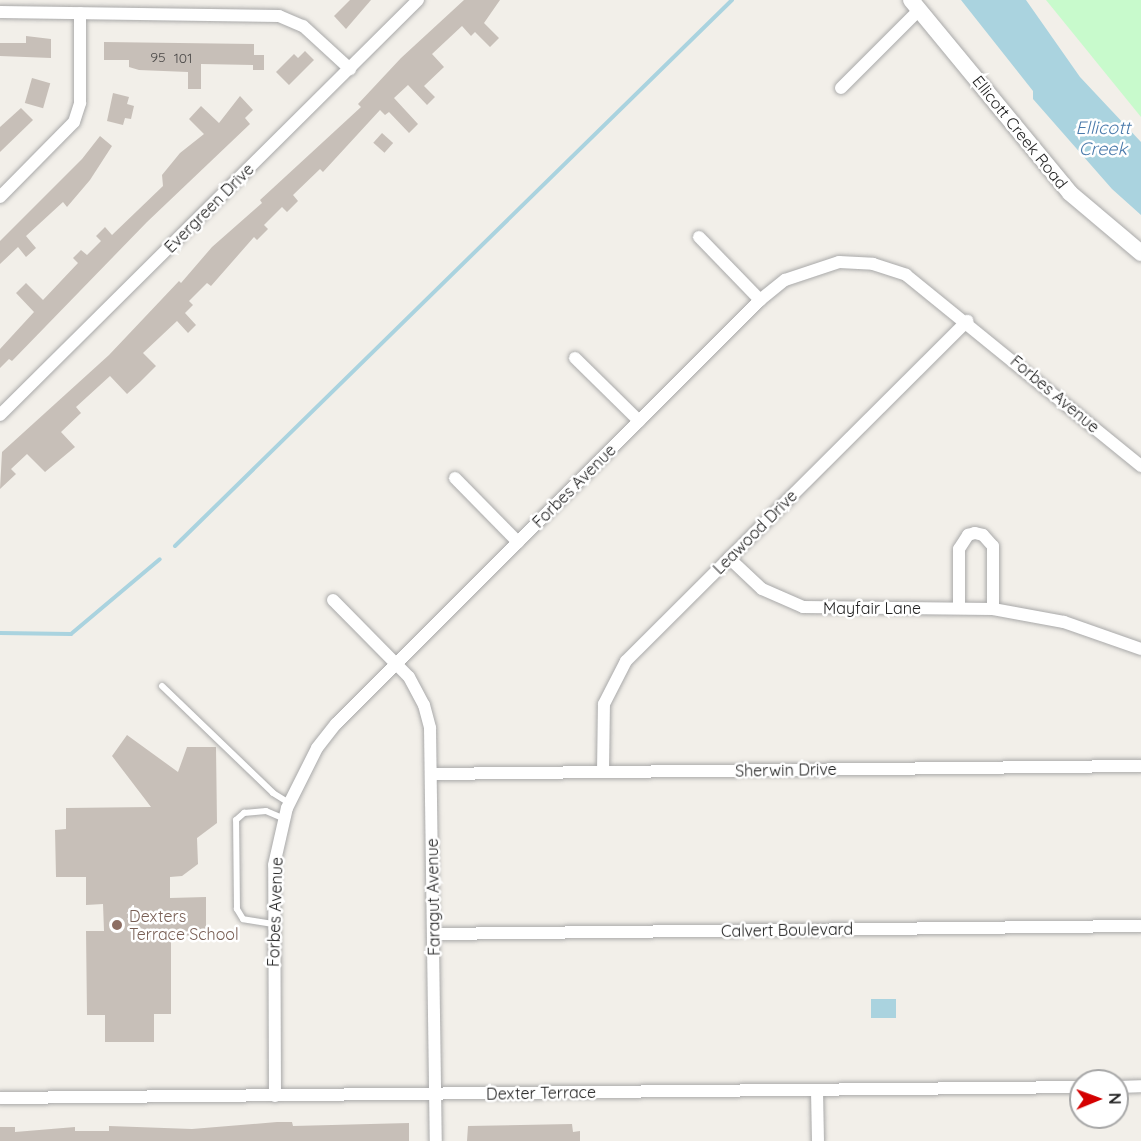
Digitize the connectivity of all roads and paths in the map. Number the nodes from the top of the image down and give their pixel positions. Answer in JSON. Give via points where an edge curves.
{"nodes":[{"id":1,"x":418,"y":0,"type":"edge"},
{"id":2,"x":915,"y":5,"type":"edge"},
{"id":3,"x":0,"y":12,"type":"edge"},
{"id":4,"x":80,"y":13,"type":"junction"},
{"id":5,"x":350,"y":69,"type":"junction"},
{"id":6,"x":841,"y":88,"type":"dead end"},
{"id":7,"x":0,"y":197,"type":"edge"},
{"id":8,"x":699,"y":237,"type":"dead end"},
{"id":9,"x":1141,"y":253,"type":"edge"},
{"id":10,"x":760,"y":300,"type":"junction"},
{"id":11,"x":967,"y":321,"type":"junction"},
{"id":12,"x":575,"y":358,"type":"dead end"},
{"id":13,"x":0,"y":415,"type":"edge"},
{"id":14,"x":639,"y":422,"type":"junction"},
{"id":15,"x":1141,"y":466,"type":"edge"},
{"id":16,"x":455,"y":478,"type":"dead end"},
{"id":17,"x":518,"y":542,"type":"junction"},
{"id":18,"x":729,"y":558,"type":"junction"},
{"id":19,"x":333,"y":600,"type":"dead end"},
{"id":20,"x":959,"y":608,"type":"junction"},
{"id":21,"x":993,"y":609,"type":"junction"},
{"id":22,"x":1141,"y":650,"type":"edge"},
{"id":23,"x":397,"y":663,"type":"junction"},
{"id":24,"x":162,"y":686,"type":"dead end"},
{"id":25,"x":1141,"y":766,"type":"edge"},
{"id":26,"x":603,"y":772,"type":"junction"},
{"id":27,"x":431,"y":774,"type":"junction"},
{"id":28,"x":289,"y":804,"type":"junction"},
{"id":29,"x":285,"y":819,"type":"junction"},
{"id":30,"x":273,"y":924,"type":"junction"},
{"id":31,"x":1141,"y":926,"type":"edge"},
{"id":32,"x":433,"y":934,"type":"junction"},
{"id":33,"x":1069,"y":1087,"type":"edge"},
{"id":34,"x":817,"y":1090,"type":"junction"},
{"id":35,"x":435,"y":1094,"type":"junction"},
{"id":36,"x":275,"y":1096,"type":"junction"},
{"id":37,"x":0,"y":1098,"type":"edge"},
{"id":38,"x":436,"y":1141,"type":"edge"},
{"id":39,"x":818,"y":1141,"type":"edge"}],
"edges":[{"from":1,"to":5,"type":"street","name":"Evergreen Drive"},
{"from":2,"to":6,"type":"street"},
{"from":2,"to":9,"type":"street","name":"Ellicott Creek Road","via":[[1070,193]]},
{"from":3,"to":4,"type":"street"},
{"from":4,"to":5,"type":"street","via":[[279,16],[303,26]]},
{"from":4,"to":7,"type":"street","via":[[80,103],[74,122]]},
{"from":5,"to":13,"type":"street","name":"Evergreen Drive"},
{"from":8,"to":10,"type":"street"},
{"from":10,"to":11,"type":"street","name":"Forbes Avenue","via":[[801,272],[822,265],[856,262],[906,274]]},
{"from":10,"to":14,"type":"street","name":"Forbes Avenue"},
{"from":11,"to":15,"type":"street","name":"Forbes Avenue"},
{"from":11,"to":18,"type":"street","name":"Leawood Drive"},
{"from":12,"to":14,"type":"street"},
{"from":14,"to":17,"type":"street","name":"Forbes Avenue"},
{"from":16,"to":17,"type":"street"},
{"from":17,"to":23,"type":"street","name":"Forbes Avenue"},
{"from":18,"to":20,"type":"street","name":"Mayfair Lane","via":[[762,589],[803,607]]},
{"from":18,"to":26,"type":"street","name":"Leawood Drive","via":[[616,674],[604,704]]},
{"from":19,"to":23,"type":"street","name":"Faragut Avenue"},
{"from":20,"to":21,"type":"street","name":"Mayfair Lane"},
{"from":20,"to":21,"type":"street","via":[[959,549],[975,533],[983,535],[993,546]]},
{"from":21,"to":22,"type":"street","name":"Mayfair Lane","via":[[1064,622]]},
{"from":23,"to":27,"type":"street","name":"Faragut Avenue","via":[[424,705],[430,728]]},
{"from":23,"to":28,"type":"street","name":"Forbes Avenue","via":[[336,724],[309,761]]},
{"from":24,"to":28,"type":"lane"},
{"from":25,"to":26,"type":"street","name":"Sherwin Drive"},
{"from":26,"to":27,"type":"street","name":"Sherwin Drive"},
{"from":27,"to":32,"type":"street","name":"Faragut Avenue"},
{"from":28,"to":29,"type":"street","name":"Forbes Avenue"},
{"from":29,"to":30,"type":"street","name":"Forbes Avenue","via":[[274,865]]},
{"from":29,"to":30,"type":"lane","via":[[266,811],[244,813],[236,820],[237,909],[243,919]]},
{"from":30,"to":36,"type":"street","name":"Forbes Avenue"},
{"from":31,"to":32,"type":"street","name":"Calvert Boulevard"},
{"from":32,"to":35,"type":"street","name":"Faragut Avenue"},
{"from":33,"to":34,"type":"street","name":"Dexter Terrace"},
{"from":34,"to":35,"type":"street","name":"Dexter Terrace"},
{"from":34,"to":39,"type":"street"},
{"from":35,"to":36,"type":"street","name":"Dexter Terrace"},
{"from":35,"to":38,"type":"street","name":"Faragut Avenue"},
{"from":36,"to":37,"type":"street","name":"Dexter Terrace"}]}
